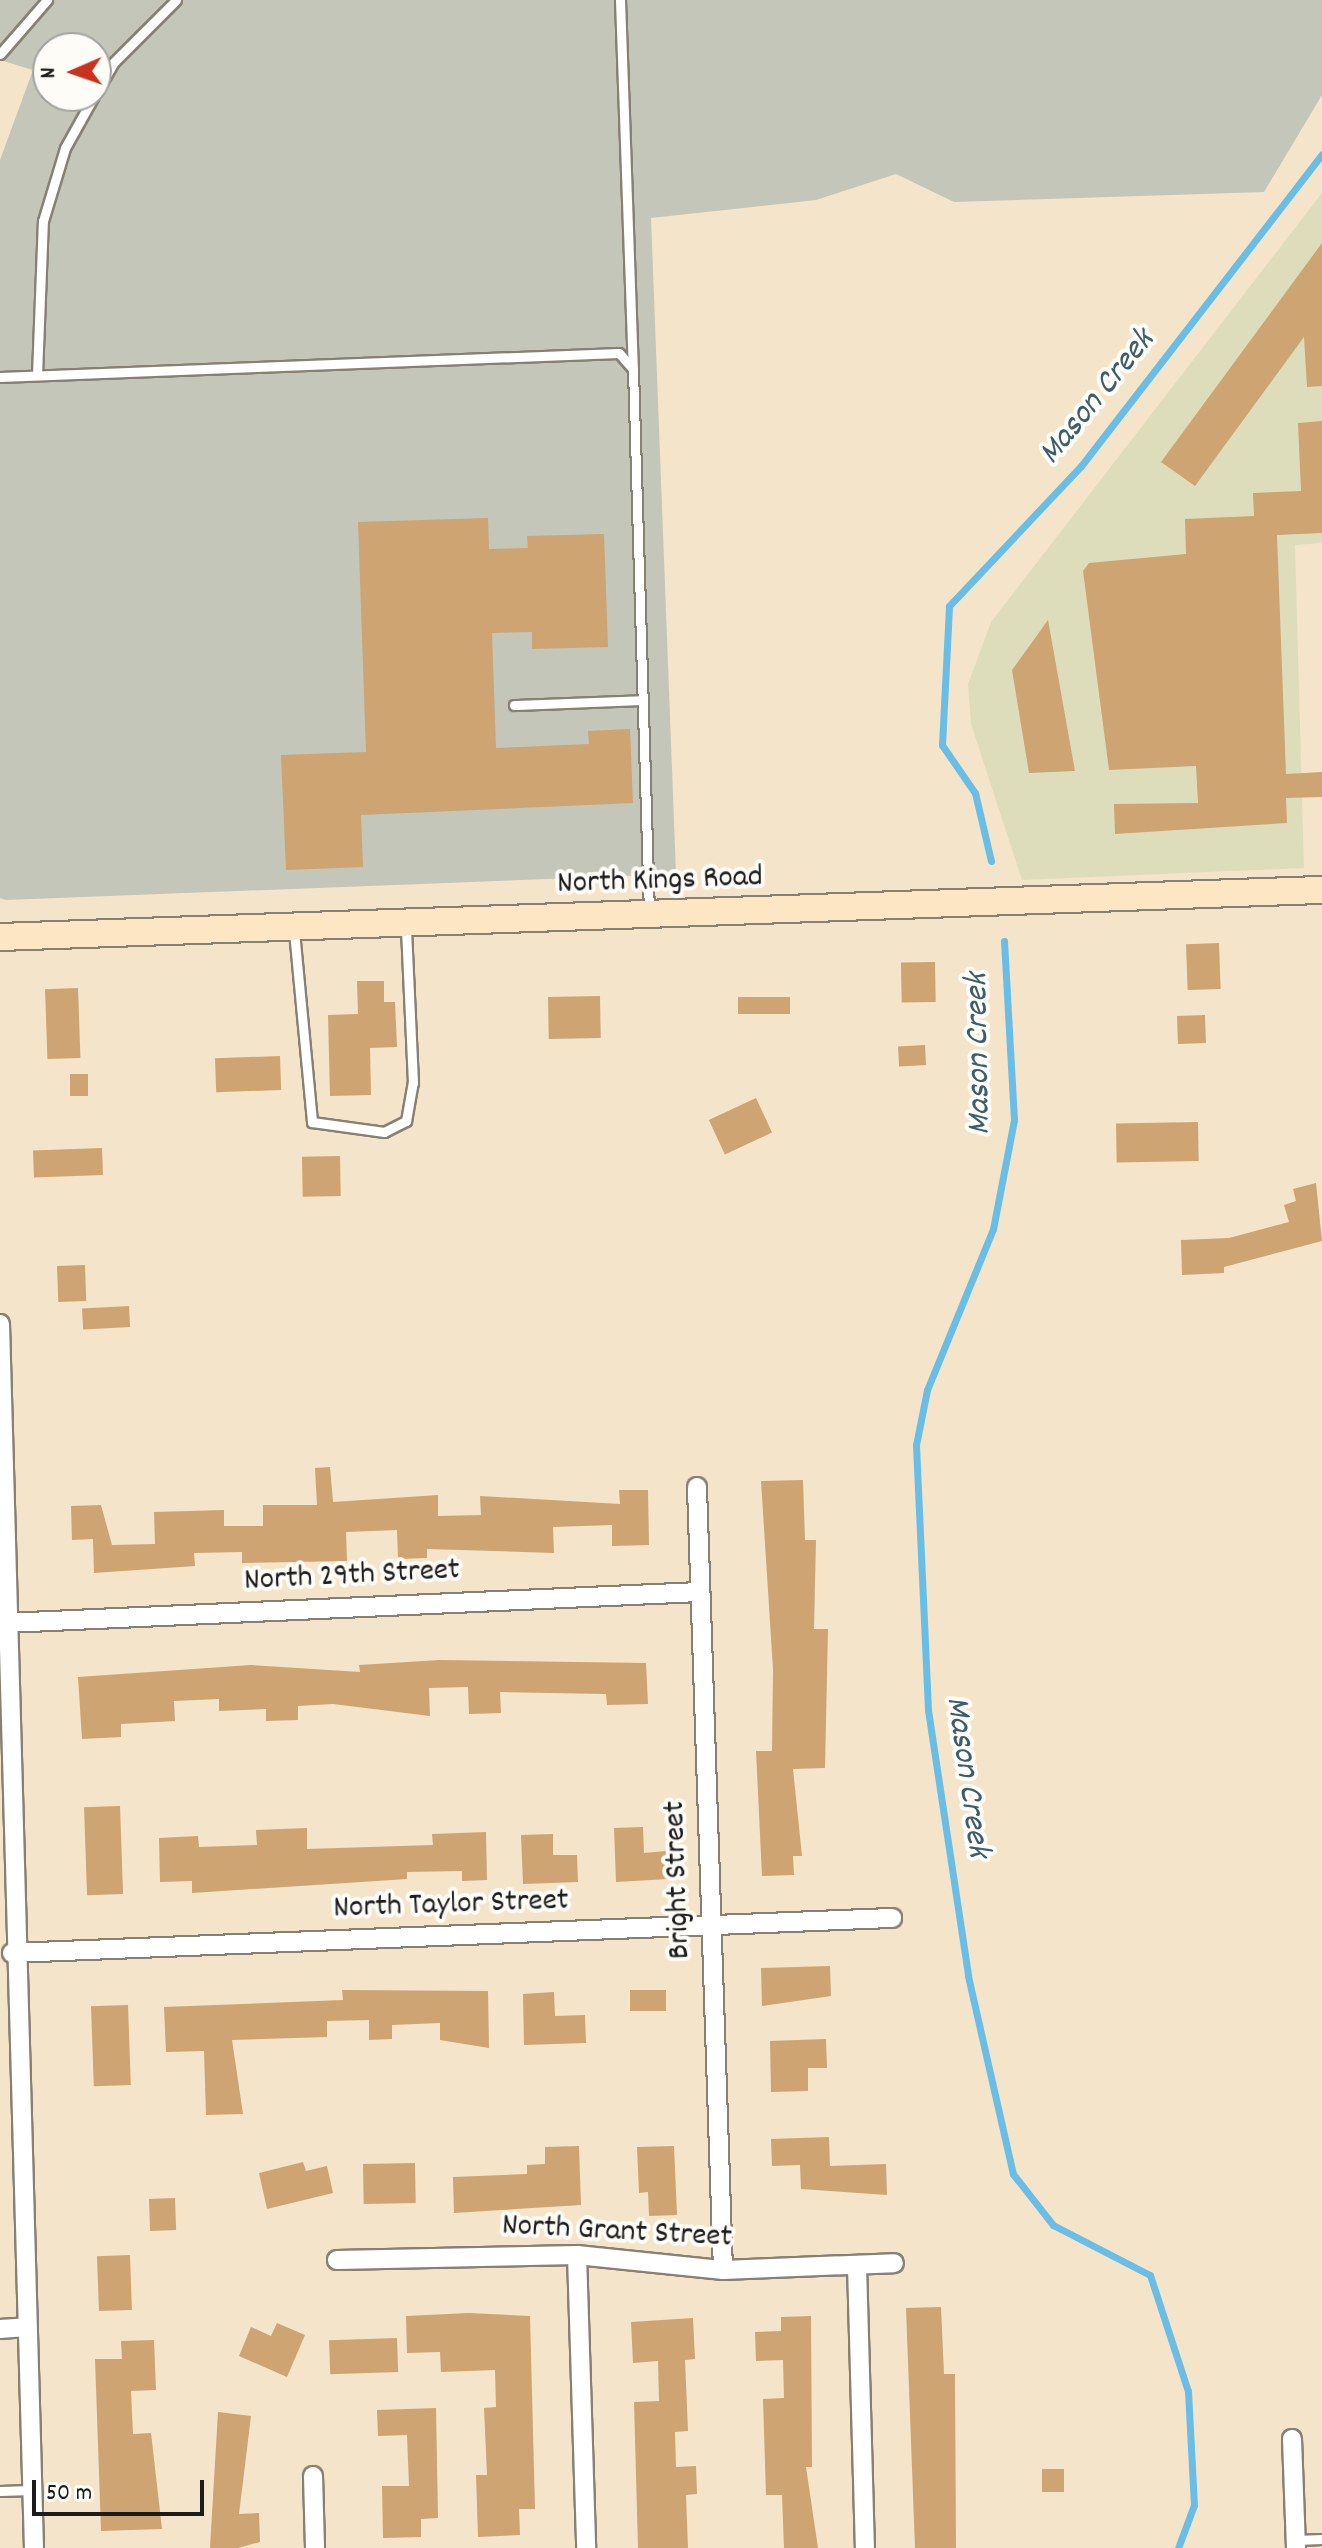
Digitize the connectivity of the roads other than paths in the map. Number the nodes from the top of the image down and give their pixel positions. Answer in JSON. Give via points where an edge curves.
{"nodes":[{"id":1,"x":47,"y":0,"type":"edge"},
{"id":2,"x":176,"y":0,"type":"edge"},
{"id":3,"x":620,"y":0,"type":"edge"},
{"id":4,"x":0,"y":54,"type":"edge"},
{"id":5,"x":112,"y":65,"type":"edge"},
{"id":6,"x":85,"y":112,"type":"edge"},
{"id":7,"x":633,"y":369,"type":"junction"},
{"id":8,"x":37,"y":375,"type":"junction"},
{"id":9,"x":0,"y":377,"type":"edge"},
{"id":10,"x":643,"y":700,"type":"junction"},
{"id":11,"x":514,"y":705,"type":"dead end"},
{"id":12,"x":1322,"y":890,"type":"edge"},
{"id":13,"x":649,"y":917,"type":"junction"},
{"id":14,"x":408,"y":926,"type":"junction"},
{"id":15,"x":295,"y":927,"type":"junction"},
{"id":16,"x":0,"y":937,"type":"edge"},
{"id":17,"x":0,"y":1324,"type":"edge"},
{"id":18,"x":697,"y":1487,"type":"dead end"},
{"id":19,"x":700,"y":1592,"type":"junction"},
{"id":20,"x":4,"y":1611,"type":"edge"},
{"id":21,"x":892,"y":1918,"type":"dead end"},
{"id":22,"x":710,"y":1925,"type":"junction"},
{"id":23,"x":12,"y":1953,"type":"junction"},
{"id":24,"x":577,"y":2255,"type":"junction"},
{"id":25,"x":337,"y":2260,"type":"dead end"},
{"id":26,"x":894,"y":2263,"type":"dead end"},
{"id":27,"x":857,"y":2265,"type":"junction"},
{"id":28,"x":723,"y":2270,"type":"junction"},
{"id":29,"x":27,"y":2327,"type":"junction"},
{"id":30,"x":0,"y":2329,"type":"edge"},
{"id":31,"x":1292,"y":2439,"type":"dead end"},
{"id":32,"x":313,"y":2476,"type":"dead end"},
{"id":33,"x":32,"y":2490,"type":"junction"},
{"id":34,"x":0,"y":2491,"type":"edge"},
{"id":35,"x":1322,"y":2539,"type":"edge"},
{"id":36,"x":1296,"y":2544,"type":"edge"},
{"id":37,"x":34,"y":2548,"type":"edge"},
{"id":38,"x":315,"y":2548,"type":"edge"},
{"id":39,"x":586,"y":2548,"type":"edge"},
{"id":40,"x":865,"y":2548,"type":"edge"}],
"edges":[{"from":1,"to":4,"type":"lane"},
{"from":2,"to":5,"type":"lane"},
{"from":3,"to":7,"type":"lane"},
{"from":6,"to":8,"type":"lane","via":[[65,148],[43,221]]},
{"from":7,"to":8,"type":"lane","via":[[619,353]]},
{"from":7,"to":10,"type":"lane"},
{"from":8,"to":9,"type":"lane"},
{"from":10,"to":11,"type":"lane"},
{"from":10,"to":13,"type":"lane"},
{"from":12,"to":13,"type":"main road","name":"North Kings Road"},
{"from":13,"to":14,"type":"main road","name":"North Kings Road"},
{"from":14,"to":15,"type":"main road","name":"North Kings Road"},
{"from":14,"to":15,"type":"lane","via":[[413,1083],[406,1121],[384,1132],[312,1122]]},
{"from":15,"to":16,"type":"main road","name":"North Kings Road"},
{"from":17,"to":20,"type":"street"},
{"from":18,"to":19,"type":"street","name":"Bright Street"},
{"from":19,"to":20,"type":"street","name":"North 29th Street"},
{"from":19,"to":22,"type":"street","name":"Bright Street"},
{"from":20,"to":23,"type":"street"},
{"from":21,"to":22,"type":"street","name":"North Taylor Street"},
{"from":22,"to":23,"type":"street","name":"North Taylor Street"},
{"from":22,"to":28,"type":"street","name":"Bright Street"},
{"from":23,"to":29,"type":"street"},
{"from":24,"to":25,"type":"street","name":"North Grant Street"},
{"from":24,"to":28,"type":"street","name":"North Grant Street"},
{"from":24,"to":39,"type":"street"},
{"from":26,"to":27,"type":"street","name":"North Grant Street"},
{"from":27,"to":28,"type":"street","name":"North Grant Street"},
{"from":27,"to":40,"type":"street"},
{"from":29,"to":30,"type":"street"},
{"from":29,"to":33,"type":"street"},
{"from":31,"to":36,"type":"street"},
{"from":32,"to":38,"type":"street"},
{"from":33,"to":34,"type":"lane"},
{"from":33,"to":37,"type":"street"},
{"from":35,"to":36,"type":"lane"}]}
